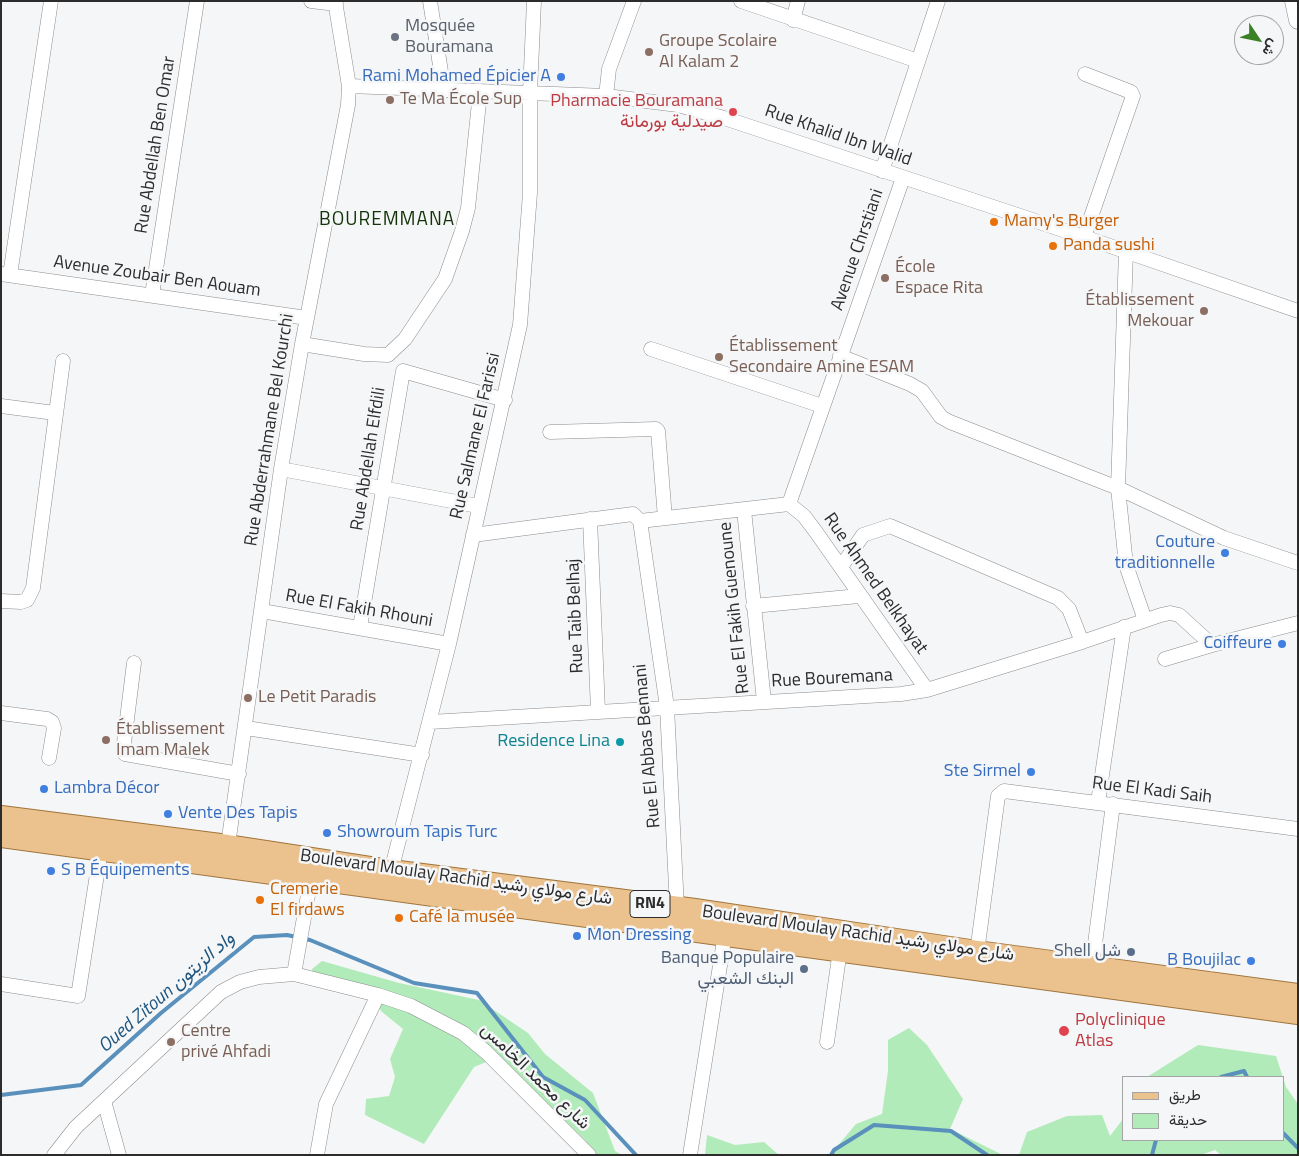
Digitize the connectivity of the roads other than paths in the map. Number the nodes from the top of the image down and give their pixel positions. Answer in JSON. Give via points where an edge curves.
{"nodes":[{"id":1,"x":51,"y":1,"type":"edge"},
{"id":2,"x":197,"y":1,"type":"edge"},
{"id":3,"x":311,"y":1,"type":"edge"},
{"id":4,"x":430,"y":1,"type":"edge"},
{"id":5,"x":534,"y":1,"type":"edge"},
{"id":6,"x":634,"y":1,"type":"edge"},
{"id":7,"x":741,"y":1,"type":"edge"},
{"id":8,"x":798,"y":1,"type":"edge"},
{"id":9,"x":938,"y":1,"type":"edge"},
{"id":10,"x":1294,"y":1,"type":"edge"},
{"id":11,"x":335,"y":3,"type":"edge"},
{"id":12,"x":793,"y":20,"type":"junction"},
{"id":13,"x":1298,"y":20,"type":"edge"},
{"id":14,"x":918,"y":61,"type":"junction"},
{"id":15,"x":1085,"y":74,"type":"dead end"},
{"id":16,"x":349,"y":86,"type":"junction"},
{"id":17,"x":444,"y":91,"type":"junction"},
{"id":18,"x":480,"y":93,"type":"junction"},
{"id":19,"x":530,"y":93,"type":"junction"},
{"id":20,"x":606,"y":96,"type":"junction"},
{"id":21,"x":882,"y":171,"type":"junction"},
{"id":22,"x":903,"y":178,"type":"junction"},
{"id":23,"x":1084,"y":237,"type":"junction"},
{"id":24,"x":1126,"y":251,"type":"junction"},
{"id":25,"x":6,"y":274,"type":"edge"},
{"id":26,"x":152,"y":295,"type":"junction"},
{"id":27,"x":1298,"y":311,"type":"edge"},
{"id":28,"x":307,"y":318,"type":"junction"},
{"id":29,"x":302,"y":344,"type":"junction"},
{"id":30,"x":651,"y":350,"type":"dead end"},
{"id":31,"x":388,"y":355,"type":"junction"},
{"id":32,"x":840,"y":356,"type":"junction"},
{"id":33,"x":63,"y":360,"type":"dead end"},
{"id":34,"x":403,"y":371,"type":"junction"},
{"id":35,"x":505,"y":400,"type":"junction"},
{"id":36,"x":1,"y":406,"type":"edge"},
{"id":37,"x":822,"y":406,"type":"junction"},
{"id":38,"x":55,"y":413,"type":"junction"},
{"id":39,"x":550,"y":432,"type":"dead end"},
{"id":40,"x":281,"y":469,"type":"junction"},
{"id":41,"x":1118,"y":488,"type":"junction"},
{"id":42,"x":384,"y":489,"type":"junction"},
{"id":43,"x":789,"y":504,"type":"junction"},
{"id":44,"x":478,"y":506,"type":"junction"},
{"id":45,"x":744,"y":510,"type":"junction"},
{"id":46,"x":665,"y":518,"type":"junction"},
{"id":47,"x":590,"y":519,"type":"junction"},
{"id":48,"x":640,"y":521,"type":"junction"},
{"id":49,"x":473,"y":534,"type":"junction"},
{"id":50,"x":1298,"y":563,"type":"edge"},
{"id":51,"x":841,"y":567,"type":"junction"},
{"id":52,"x":859,"y":596,"type":"junction"},
{"id":53,"x":1,"y":601,"type":"edge"},
{"id":54,"x":753,"y":606,"type":"junction"},
{"id":55,"x":262,"y":611,"type":"junction"},
{"id":56,"x":1145,"y":620,"type":"junction"},
{"id":57,"x":1298,"y":623,"type":"edge"},
{"id":58,"x":360,"y":627,"type":"junction"},
{"id":59,"x":1124,"y":627,"type":"junction"},
{"id":60,"x":1082,"y":642,"type":"junction"},
{"id":61,"x":449,"y":644,"type":"junction"},
{"id":62,"x":1212,"y":645,"type":"junction"},
{"id":63,"x":1165,"y":659,"type":"dead end"},
{"id":64,"x":134,"y":663,"type":"dead end"},
{"id":65,"x":926,"y":690,"type":"junction"},
{"id":66,"x":764,"y":701,"type":"junction"},
{"id":67,"x":667,"y":706,"type":"junction"},
{"id":68,"x":598,"y":711,"type":"junction"},
{"id":69,"x":1,"y":713,"type":"edge"},
{"id":70,"x":430,"y":722,"type":"junction"},
{"id":71,"x":246,"y":728,"type":"junction"},
{"id":72,"x":422,"y":754,"type":"junction"},
{"id":73,"x":49,"y":758,"type":"dead end"},
{"id":74,"x":239,"y":774,"type":"junction"},
{"id":75,"x":1098,"y":802,"type":"junction"},
{"id":76,"x":1113,"y":804,"type":"junction"},
{"id":77,"x":1,"y":816,"type":"edge"},
{"id":78,"x":1298,"y":829,"type":"edge"},
{"id":79,"x":1,"y":836,"type":"edge"},
{"id":80,"x":101,"y":849,"type":"junction"},
{"id":81,"x":227,"y":856,"type":"junction"},
{"id":82,"x":391,"y":871,"type":"junction"},
{"id":83,"x":311,"y":878,"type":"junction"},
{"id":84,"x":677,"y":908,"type":"junction"},
{"id":85,"x":725,"y":934,"type":"junction"},
{"id":86,"x":840,"y":950,"type":"junction"},
{"id":87,"x":977,"y":952,"type":"junction"},
{"id":88,"x":1092,"y":967,"type":"junction"},
{"id":89,"x":294,"y":974,"type":"junction"},
{"id":90,"x":1,"y":984,"type":"edge"},
{"id":91,"x":378,"y":995,"type":"junction"},
{"id":92,"x":1298,"y":995,"type":"edge"},
{"id":93,"x":1298,"y":1013,"type":"edge"},
{"id":94,"x":827,"y":1042,"type":"dead end"},
{"id":95,"x":104,"y":1101,"type":"junction"},
{"id":96,"x":54,"y":1155,"type":"edge"},
{"id":97,"x":120,"y":1155,"type":"edge"},
{"id":98,"x":317,"y":1155,"type":"edge"},
{"id":99,"x":589,"y":1155,"type":"edge"},
{"id":100,"x":690,"y":1155,"type":"edge"}],
"edges":[{"from":1,"to":25,"type":"street"},
{"from":2,"to":26,"type":"street","name":"Rue Abdellah Ben Omar"},
{"from":3,"to":11,"type":"street"},
{"from":4,"to":17,"type":"street"},
{"from":5,"to":19,"type":"street","name":"Rue Salmane El Farissi"},
{"from":6,"to":20,"type":"street","via":[[609,69]]},
{"from":7,"to":12,"type":"street"},
{"from":8,"to":12,"type":"street"},
{"from":9,"to":14,"type":"street"},
{"from":10,"to":13,"type":"street"},
{"from":11,"to":16,"type":"street","name":"Rue Abderrahmane Bel Kourchi"},
{"from":12,"to":14,"type":"street"},
{"from":14,"to":21,"type":"street"},
{"from":15,"to":23,"type":"street","via":[[1131,92],[1133,96]]},
{"from":16,"to":17,"type":"street","name":"Rue Khalid Ibn Walid"},
{"from":16,"to":28,"type":"street","name":"Rue Abderrahmane Bel Kourchi","via":[[345,129]]},
{"from":17,"to":18,"type":"street","name":"Rue Khalid Ibn Walid"},
{"from":18,"to":19,"type":"street","name":"Rue Khalid Ibn Walid"},
{"from":18,"to":31,"type":"street","via":[[468,208],[452,262],[434,298],[405,339]]},
{"from":19,"to":20,"type":"street","name":"Rue Khalid Ibn Walid"},
{"from":19,"to":35,"type":"street","name":"Rue Salmane El Farissi","via":[[530,193],[525,270],[520,324]]},
{"from":20,"to":21,"type":"street","name":"Rue Khalid Ibn Walid","via":[[699,110]]},
{"from":21,"to":22,"type":"street","name":"Rue Khalid Ibn Walid"},
{"from":22,"to":23,"type":"street","name":"Rue Khalid Ibn Walid"},
{"from":22,"to":32,"type":"street","name":"Avenue Chrstiani"},
{"from":23,"to":24,"type":"street","name":"Rue Khalid Ibn Walid"},
{"from":24,"to":27,"type":"street","name":"Rue Khalid Ibn Walid"},
{"from":24,"to":41,"type":"street"},
{"from":25,"to":26,"type":"street","name":"Avenue Zoubair Ben Aouam"},
{"from":26,"to":28,"type":"street","name":"Avenue Zoubair Ben Aouam"},
{"from":28,"to":29,"type":"street","name":"Rue Abderrahmane Bel Kourchi"},
{"from":29,"to":31,"type":"street"},
{"from":29,"to":40,"type":"street","name":"Rue Abderrahmane Bel Kourchi"},
{"from":30,"to":37,"type":"street"},
{"from":31,"to":34,"type":"street"},
{"from":32,"to":37,"type":"street","name":"Avenue Chrstiani"},
{"from":32,"to":41,"type":"street","via":[[916,387],[930,399],[941,417],[950,422]]},
{"from":33,"to":38,"type":"street"},
{"from":34,"to":35,"type":"street","name":"Rue Abdellah Elfdili"},
{"from":34,"to":42,"type":"street","name":"Rue Abdellah Elfdili"},
{"from":35,"to":44,"type":"street","name":"Rue Salmane El Farissi"},
{"from":36,"to":38,"type":"street"},
{"from":37,"to":43,"type":"street","name":"Avenue Chrstiani"},
{"from":38,"to":53,"type":"street","via":[[33,588],[27,600]]},
{"from":39,"to":46,"type":"street","via":[[656,429]]},
{"from":40,"to":42,"type":"street"},
{"from":40,"to":55,"type":"street","name":"Rue Abderrahmane Bel Kourchi"},
{"from":41,"to":50,"type":"street","via":[[1224,538]]},
{"from":41,"to":56,"type":"street","via":[[1126,565]]},
{"from":42,"to":44,"type":"street"},
{"from":42,"to":58,"type":"street","name":"Rue Abdellah Elfdili"},
{"from":43,"to":45,"type":"street"},
{"from":43,"to":51,"type":"street","name":"Rue Ahmed Belkhayat","via":[[804,516]]},
{"from":44,"to":49,"type":"street","name":"Rue Salmane El Farissi"},
{"from":45,"to":46,"type":"street"},
{"from":45,"to":54,"type":"street","name":"Rue El Fakih Guenoune"},
{"from":46,"to":48,"type":"street"},
{"from":47,"to":48,"type":"street","via":[[633,514]]},
{"from":47,"to":49,"type":"street"},
{"from":47,"to":68,"type":"street","name":"Rue Taib Belhaj"},
{"from":48,"to":67,"type":"street","name":"Rue El Abbas Bennani"},
{"from":49,"to":61,"type":"street","name":"Rue Salmane El Farissi"},
{"from":51,"to":52,"type":"street","name":"Rue Ahmed Belkhayat"},
{"from":51,"to":60,"type":"street","via":[[863,535],[890,526],[1058,598],[1069,609]]},
{"from":52,"to":54,"type":"street"},
{"from":52,"to":65,"type":"street","name":"Rue Ahmed Belkhayat"},
{"from":54,"to":66,"type":"street","name":"Rue El Fakih Guenoune"},
{"from":55,"to":58,"type":"street","name":"Rue El Fakih Rhouni"},
{"from":55,"to":71,"type":"street","name":"Rue Abderrahmane Bel Kourchi"},
{"from":56,"to":59,"type":"street","name":"Rue Bouremana"},
{"from":56,"to":62,"type":"street","name":"Rue Bouremana","via":[[1170,613],[1179,615]]},
{"from":57,"to":62,"type":"street"},
{"from":58,"to":61,"type":"street","name":"Rue El Fakih Rhouni"},
{"from":59,"to":60,"type":"street","name":"Rue Bouremana"},
{"from":59,"to":75,"type":"street"},
{"from":60,"to":65,"type":"street","name":"Rue Bouremana"},
{"from":61,"to":70,"type":"street","name":"Rue Salmane El Farissi"},
{"from":62,"to":63,"type":"street"},
{"from":64,"to":74,"type":"street","via":[[125,754]]},
{"from":65,"to":66,"type":"street","name":"Rue Bouremana"},
{"from":66,"to":67,"type":"street","name":"Rue Bouremana"},
{"from":67,"to":68,"type":"street","name":"Rue Bouremana"},
{"from":67,"to":84,"type":"street","name":"Rue El Abbas Bennani"},
{"from":68,"to":70,"type":"street","name":"Rue Bouremana"},
{"from":69,"to":73,"type":"street","via":[[52,722]]},
{"from":70,"to":72,"type":"street","name":"Rue Salmane El Farissi"},
{"from":71,"to":72,"type":"street"},
{"from":71,"to":74,"type":"street","name":"Rue Abderrahmane Bel Kourchi"},
{"from":72,"to":82,"type":"street","name":"Rue Salmane El Farissi"},
{"from":74,"to":81,"type":"street","name":"Rue Abderrahmane Bel Kourchi"},
{"from":75,"to":76,"type":"street","name":"Rue El Kadi Saih"},
{"from":75,"to":87,"type":"street","name":"Rue El Kadi Saih","via":[[1001,792]]},
{"from":76,"to":78,"type":"street","name":"Rue El Kadi Saih"},
{"from":76,"to":88,"type":"street"},
{"from":77,"to":81,"type":"main road","name":"Boulevard Moulay Rachid شارع مولاي رشيد","number":"RN4"},
{"from":79,"to":80,"type":"main road","name":"Boulevard Moulay Rachid شارع مولاي رشيد","number":"RN4"},
{"from":80,"to":81,"type":"main road","name":"Boulevard Moulay Rachid شارع مولاي رشيد","number":"RN4"},
{"from":80,"to":90,"type":"street","via":[[78,996]]},
{"from":81,"to":82,"type":"main road","name":"Boulevard Moulay Rachid شارع مولاي رشيد","number":"RN4"},
{"from":81,"to":83,"type":"main road","name":"Boulevard Moulay Rachid شارع مولاي رشيد","number":"RN4"},
{"from":82,"to":84,"type":"main road","name":"Boulevard Moulay Rachid شارع مولاي رشيد","number":"RN4"},
{"from":83,"to":85,"type":"main road","name":"Boulevard Moulay Rachid شارع مولاي رشيد","number":"RN4"},
{"from":83,"to":89,"type":"street"},
{"from":84,"to":87,"type":"main road","name":"Boulevard Moulay Rachid شارع مولاي رشيد","number":"RN4"},
{"from":85,"to":86,"type":"main road","name":"Boulevard Moulay Rachid شارع مولاي رشيد","number":"RN4"},
{"from":85,"to":100,"type":"street"},
{"from":86,"to":93,"type":"main road","name":"Boulevard Moulay Rachid شارع مولاي رشيد","number":"RN4"},
{"from":86,"to":94,"type":"street"},
{"from":87,"to":88,"type":"main road","name":"Boulevard Moulay Rachid شارع مولاي رشيد","number":"RN4"},
{"from":88,"to":92,"type":"main road","name":"Boulevard Moulay Rachid شارع مولاي رشيد","number":"RN4"},
{"from":89,"to":91,"type":"street","name":"شارع محمد الخامس"},
{"from":89,"to":95,"type":"street","name":"شارع محمد الخامس","via":[[260,977],[240,982],[221,992]]},
{"from":91,"to":98,"type":"street","via":[[326,1104]]},
{"from":91,"to":99,"type":"street","name":"شارع محمد الخامس","via":[[411,1006],[464,1033]]},
{"from":95,"to":96,"type":"street","name":"شارع محمد الخامس","via":[[76,1127]]},
{"from":95,"to":97,"type":"street"}]}
